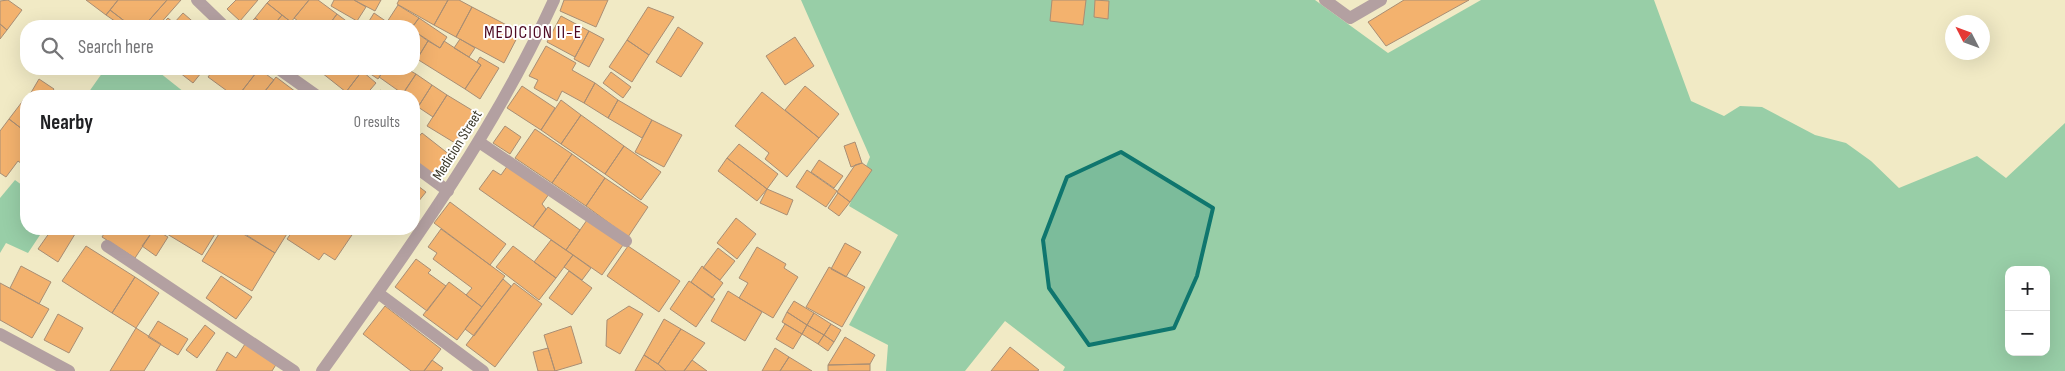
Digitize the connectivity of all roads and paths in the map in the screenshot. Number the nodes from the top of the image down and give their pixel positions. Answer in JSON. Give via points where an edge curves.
{"nodes":[{"id":1,"x":197,"y":0,"type":"edge"},
{"id":2,"x":554,"y":0,"type":"edge"},
{"id":3,"x":1325,"y":0,"type":"edge"},
{"id":4,"x":1381,"y":0,"type":"edge"},
{"id":5,"x":218,"y":20,"type":"edge"},
{"id":6,"x":287,"y":75,"type":"edge"},
{"id":7,"x":309,"y":90,"type":"edge"},
{"id":8,"x":479,"y":142,"type":"junction"},
{"id":9,"x":420,"y":170,"type":"edge"},
{"id":10,"x":448,"y":191,"type":"junction"},
{"id":11,"x":420,"y":232,"type":"edge"},
{"id":12,"x":418,"y":235,"type":"edge"},
{"id":13,"x":626,"y":242,"type":"dead end"},
{"id":14,"x":108,"y":246,"type":"dead end"},
{"id":15,"x":378,"y":293,"type":"junction"},
{"id":16,"x":0,"y":334,"type":"edge"},
{"id":17,"x":69,"y":371,"type":"edge"},
{"id":18,"x":294,"y":371,"type":"edge"},
{"id":19,"x":322,"y":371,"type":"edge"},
{"id":20,"x":483,"y":371,"type":"edge"}],
"edges":[{"from":1,"to":5,"type":"street"},
{"from":2,"to":8,"type":"street","name":"Medicion Street","via":[[513,84]]},
{"from":3,"to":4,"type":"street","via":[[1350,18]]},
{"from":6,"to":7,"type":"street"},
{"from":8,"to":10,"type":"street","name":"Medicion Street"},
{"from":8,"to":13,"type":"street"},
{"from":9,"to":10,"type":"street"},
{"from":10,"to":11,"type":"street","name":"Medicion Street"},
{"from":12,"to":15,"type":"street","name":"Medicion Street"},
{"from":14,"to":18,"type":"street"},
{"from":15,"to":19,"type":"street","name":"Medicion Street"},
{"from":15,"to":20,"type":"street"},
{"from":16,"to":17,"type":"street"}]}
